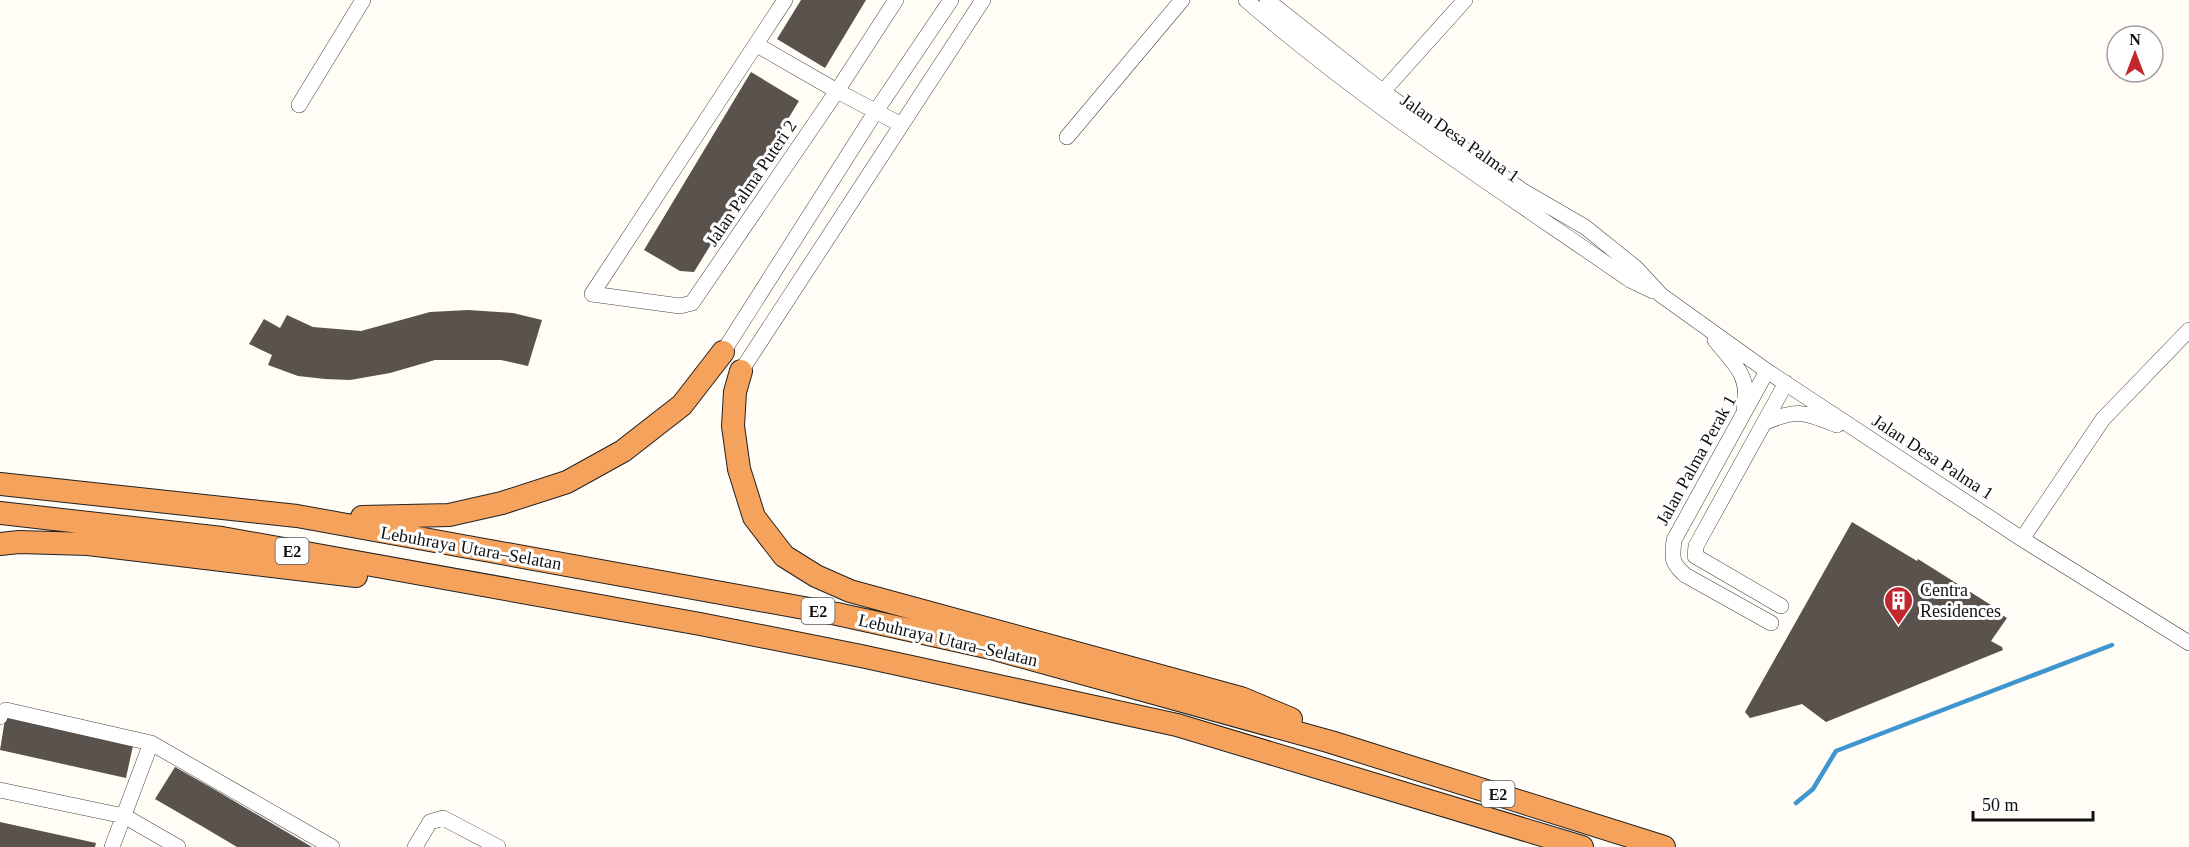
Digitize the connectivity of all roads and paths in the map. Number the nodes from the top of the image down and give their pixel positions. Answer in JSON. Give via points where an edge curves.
{"nodes":[{"id":1,"x":363,"y":0,"type":"edge"},
{"id":2,"x":785,"y":0,"type":"edge"},
{"id":3,"x":896,"y":0,"type":"edge"},
{"id":4,"x":951,"y":0,"type":"edge"},
{"id":5,"x":983,"y":0,"type":"edge"},
{"id":6,"x":1182,"y":0,"type":"edge"},
{"id":7,"x":1246,"y":0,"type":"edge"},
{"id":8,"x":1267,"y":0,"type":"edge"},
{"id":9,"x":1465,"y":0,"type":"edge"},
{"id":10,"x":757,"y":45,"type":"junction"},
{"id":11,"x":837,"y":91,"type":"junction"},
{"id":12,"x":1378,"y":97,"type":"junction"},
{"id":13,"x":298,"y":105,"type":"dead end"},
{"id":14,"x":876,"y":111,"type":"junction"},
{"id":15,"x":900,"y":124,"type":"junction"},
{"id":16,"x":1067,"y":137,"type":"dead end"},
{"id":17,"x":1703,"y":326,"type":"junction"},
{"id":18,"x":2189,"y":330,"type":"edge"},
{"id":19,"x":723,"y":352,"type":"joint"},
{"id":20,"x":741,"y":371,"type":"joint"},
{"id":21,"x":1767,"y":371,"type":"junction"},
{"id":22,"x":1786,"y":383,"type":"junction"},
{"id":23,"x":1742,"y":417,"type":"junction"},
{"id":24,"x":1764,"y":423,"type":"junction"},
{"id":25,"x":1865,"y":435,"type":"junction"},
{"id":26,"x":0,"y":484,"type":"edge"},
{"id":27,"x":0,"y":513,"type":"edge"},
{"id":28,"x":297,"y":516,"type":"junction"},
{"id":29,"x":2022,"y":539,"type":"junction"},
{"id":30,"x":0,"y":544,"type":"edge"},
{"id":31,"x":1746,"y":587,"type":"junction"},
{"id":32,"x":581,"y":603,"type":"junction"},
{"id":33,"x":1735,"y":603,"type":"junction"},
{"id":34,"x":1781,"y":606,"type":"dead end"},
{"id":35,"x":1771,"y":623,"type":"dead end"},
{"id":36,"x":2189,"y":643,"type":"edge"},
{"id":37,"x":0,"y":717,"type":"edge"},
{"id":38,"x":1331,"y":741,"type":"junction"},
{"id":39,"x":151,"y":742,"type":"junction"},
{"id":40,"x":0,"y":790,"type":"edge"},
{"id":41,"x":124,"y":816,"type":"junction"},
{"id":42,"x":112,"y":847,"type":"edge"},
{"id":43,"x":178,"y":847,"type":"edge"},
{"id":44,"x":332,"y":847,"type":"edge"},
{"id":45,"x":415,"y":847,"type":"edge"},
{"id":46,"x":498,"y":847,"type":"edge"},
{"id":47,"x":1582,"y":847,"type":"edge"},
{"id":48,"x":1664,"y":847,"type":"edge"}],
"edges":[{"from":1,"to":13,"type":"street"},
{"from":2,"to":10,"type":"street"},
{"from":3,"to":11,"type":"street","name":"Jalan Palma Puteri 2"},
{"from":4,"to":14,"type":"street"},
{"from":5,"to":15,"type":"street"},
{"from":6,"to":16,"type":"street"},
{"from":7,"to":12,"type":"street","name":"Jalan Desa Palma 1","via":[[1300,46]]},
{"from":8,"to":12,"type":"street","name":"Jalan Desa Palma 1"},
{"from":9,"to":12,"type":"street"},
{"from":10,"to":11,"type":"street"},
{"from":10,"to":11,"type":"street","name":"Jalan Palma Puteri 2","via":[[592,294],[680,306],[692,303]]},
{"from":11,"to":14,"type":"street"},
{"from":12,"to":17,"type":"street","name":"Jalan Desa Palma 1","via":[[1585,227]]},
{"from":14,"to":15,"type":"street"},
{"from":14,"to":19,"type":"street"},
{"from":15,"to":20,"type":"street"},
{"from":17,"to":21,"type":"street","name":"Jalan Desa Palma 1"},
{"from":17,"to":23,"type":"street","via":[[1744,379],[1747,393]]},
{"from":18,"to":29,"type":"street","via":[[2103,419]]},
{"from":19,"to":28,"type":"highway","via":[[682,405],[623,451],[567,482],[449,515]]},
{"from":20,"to":38,"type":"highway","via":[[733,426],[739,469],[754,518],[784,556],[850,591],[1241,698],[1282,714]]},
{"from":21,"to":22,"type":"street","name":"Jalan Desa Palma 1"},
{"from":21,"to":23,"type":"street","name":"Jalan Palma Perak 1"},
{"from":22,"to":24,"type":"street"},
{"from":22,"to":25,"type":"street","name":"Jalan Desa Palma 1"},
{"from":23,"to":33,"type":"street","name":"Jalan Palma Perak 1","via":[[1674,540],[1672,555],[1674,564],[1685,575]]},
{"from":24,"to":25,"type":"street","via":[[1781,415],[1806,413]]},
{"from":24,"to":31,"type":"street","via":[[1696,546],[1695,556],[1701,561]]},
{"from":25,"to":29,"type":"street","name":"Jalan Desa Palma 1"},
{"from":26,"to":28,"type":"highway","name":"Lebuhraya Utara–Selatan","number":"E2"},
{"from":27,"to":32,"type":"highway","name":"Lebuhraya Utara–Selatan","number":"E2","via":[[222,538]]},
{"from":28,"to":38,"type":"highway","name":"Lebuhraya Utara–Selatan","number":"E2","via":[[848,616],[992,648]]},
{"from":29,"to":36,"type":"street","name":"Jalan Desa Palma 1"},
{"from":30,"to":32,"type":"highway","via":[[88,544]]},
{"from":31,"to":33,"type":"street"},
{"from":31,"to":34,"type":"street"},
{"from":32,"to":47,"type":"highway","name":"Lebuhraya Utara–Selatan","number":"E2","via":[[849,654],[1178,725]]},
{"from":33,"to":35,"type":"street","name":"Jalan Palma Perak 1"},
{"from":37,"to":39,"type":"street","via":[[6,710]]},
{"from":38,"to":48,"type":"highway","name":"Lebuhraya Utara–Selatan","number":"E2"},
{"from":39,"to":41,"type":"street"},
{"from":39,"to":44,"type":"street"},
{"from":40,"to":41,"type":"street"},
{"from":41,"to":42,"type":"street"},
{"from":41,"to":43,"type":"street"},
{"from":45,"to":46,"type":"street","via":[[430,822],[443,818]]}]}
